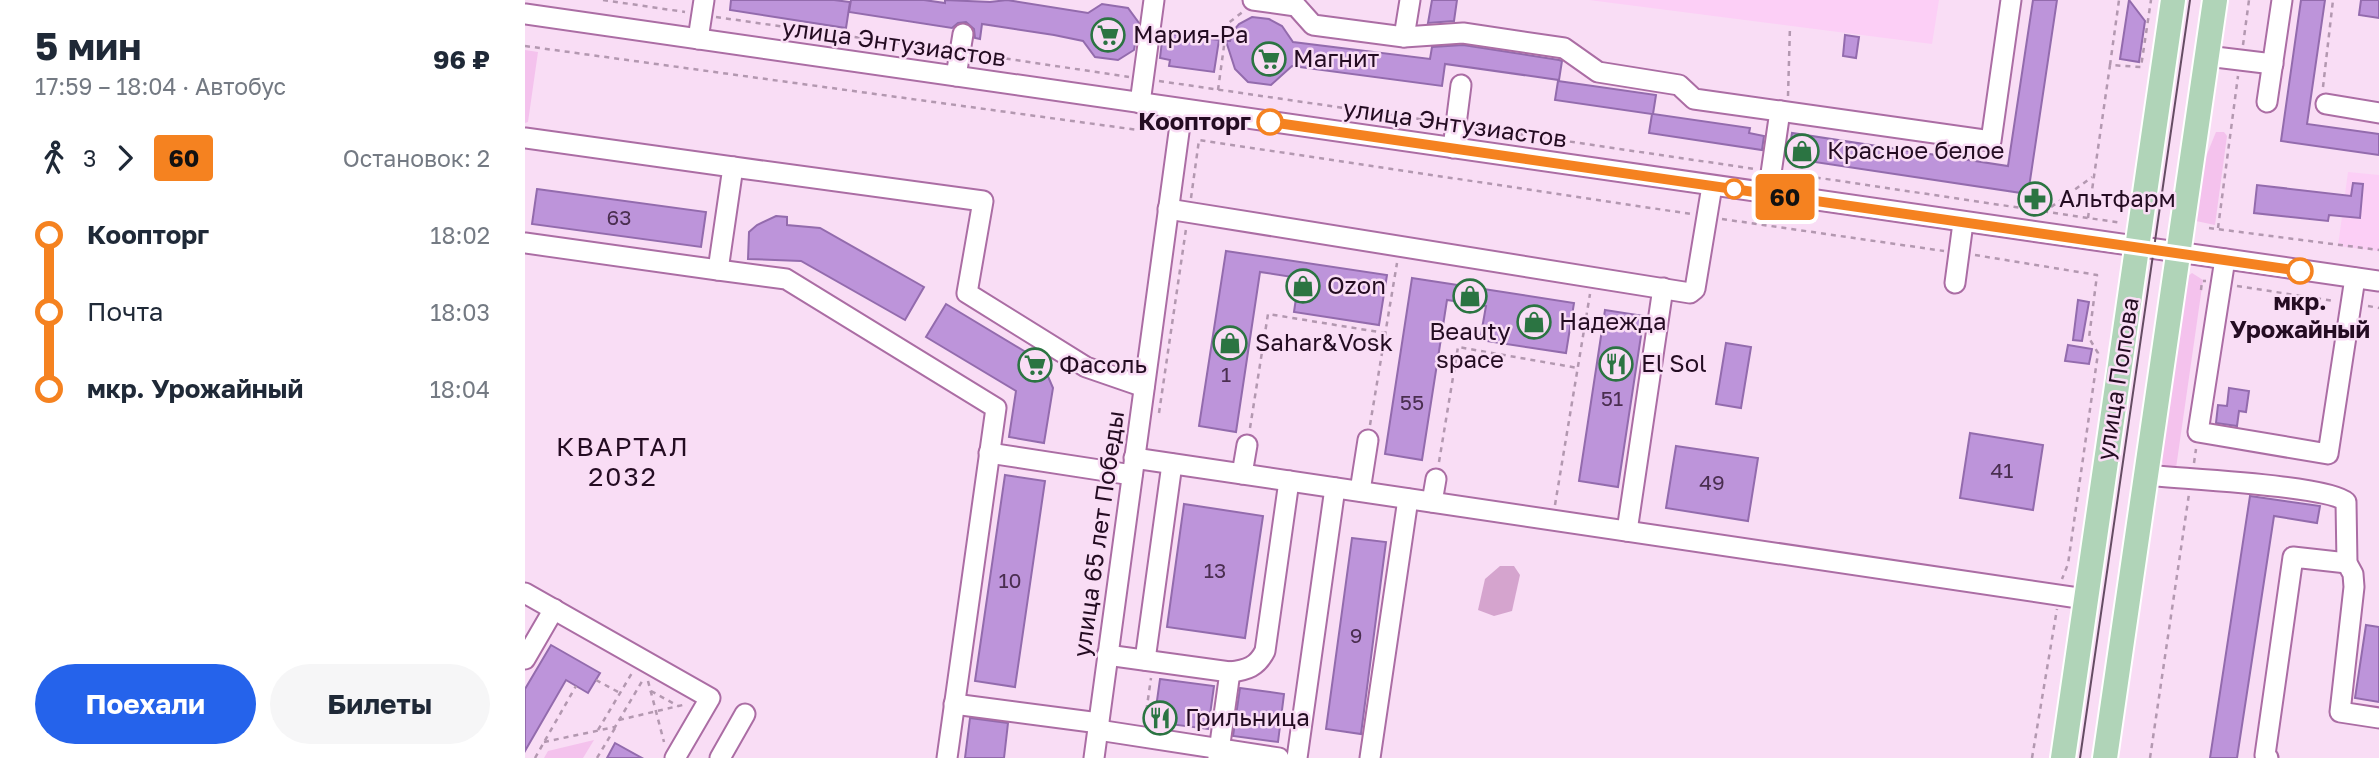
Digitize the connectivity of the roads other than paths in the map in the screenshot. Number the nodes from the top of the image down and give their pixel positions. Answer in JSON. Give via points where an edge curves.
{"nodes":[{"id":1,"x":1154,"y":0,"type":"edge"},
{"id":2,"x":1256,"y":0,"type":"edge"},
{"id":3,"x":1410,"y":0,"type":"edge"},
{"id":4,"x":2011,"y":0,"type":"edge"},
{"id":5,"x":2173,"y":0,"type":"edge"},
{"id":6,"x":2215,"y":0,"type":"edge"},
{"id":7,"x":2282,"y":0,"type":"edge"},
{"id":8,"x":703,"y":7,"type":"edge"},
{"id":9,"x":525,"y":14,"type":"edge"},
{"id":10,"x":1404,"y":37,"type":"junction"},
{"id":11,"x":698,"y":39,"type":"junction"},
{"id":12,"x":961,"y":43,"type":"road end"},
{"id":13,"x":2207,"y":56,"type":"junction"},
{"id":14,"x":2273,"y":64,"type":"junction"},
{"id":15,"x":956,"y":76,"type":"junction"},
{"id":16,"x":1461,"y":85,"type":"dead end"},
{"id":17,"x":2325,"y":96,"type":"road end"},
{"id":18,"x":2267,"y":102,"type":"dead end"},
{"id":19,"x":1140,"y":103,"type":"junction"},
{"id":20,"x":1182,"y":110,"type":"junction"},
{"id":21,"x":1784,"y":111,"type":"junction"},
{"id":22,"x":2379,"y":113,"type":"edge"},
{"id":23,"x":525,"y":138,"type":"edge"},
{"id":24,"x":1453,"y":148,"type":"junction"},
{"id":25,"x":733,"y":167,"type":"junction"},
{"id":26,"x":1712,"y":186,"type":"junction"},
{"id":27,"x":1768,"y":194,"type":"junction"},
{"id":28,"x":1168,"y":209,"type":"junction"},
{"id":29,"x":1963,"y":223,"type":"junction"},
{"id":30,"x":525,"y":243,"type":"edge"},
{"id":31,"x":2138,"y":246,"type":"junction"},
{"id":32,"x":2178,"y":252,"type":"junction"},
{"id":33,"x":2225,"y":259,"type":"junction"},
{"id":34,"x":718,"y":270,"type":"junction"},
{"id":35,"x":2355,"y":278,"type":"junction"},
{"id":36,"x":2379,"y":281,"type":"edge"},
{"id":37,"x":1955,"y":283,"type":"dead end"},
{"id":38,"x":1663,"y":288,"type":"junction"},
{"id":39,"x":1144,"y":387,"type":"junction"},
{"id":40,"x":1368,"y":440,"type":"road end"},
{"id":41,"x":1247,"y":446,"type":"road end"},
{"id":42,"x":989,"y":453,"type":"junction"},
{"id":43,"x":1172,"y":464,"type":"junction"},
{"id":44,"x":1133,"y":467,"type":"junction"},
{"id":45,"x":1242,"y":474,"type":"junction"},
{"id":46,"x":2146,"y":475,"type":"junction"},
{"id":47,"x":1436,"y":479,"type":"road end"},
{"id":48,"x":1289,"y":481,"type":"junction"},
{"id":49,"x":1335,"y":488,"type":"junction"},
{"id":50,"x":1360,"y":491,"type":"junction"},
{"id":51,"x":1408,"y":499,"type":"junction"},
{"id":52,"x":1432,"y":502,"type":"junction"},
{"id":53,"x":1627,"y":531,"type":"junction"},
{"id":54,"x":2347,"y":563,"type":"junction"},
{"id":55,"x":525,"y":593,"type":"edge"},
{"id":56,"x":2085,"y":599,"type":"junction"},
{"id":57,"x":554,"y":609,"type":"junction"},
{"id":58,"x":1107,"y":655,"type":"junction"},
{"id":59,"x":525,"y":659,"type":"edge"},
{"id":60,"x":1149,"y":661,"type":"junction"},
{"id":61,"x":1230,"y":672,"type":"junction"},
{"id":62,"x":954,"y":704,"type":"junction"},
{"id":63,"x":745,"y":714,"type":"dead end"},
{"id":64,"x":2379,"y":718,"type":"edge"},
{"id":65,"x":1098,"y":727,"type":"junction"},
{"id":66,"x":670,"y":752,"type":"edge"},
{"id":67,"x":1219,"y":753,"type":"edge"},
{"id":68,"x":720,"y":758,"type":"edge"},
{"id":69,"x":947,"y":758,"type":"edge"},
{"id":70,"x":1094,"y":758,"type":"edge"},
{"id":71,"x":1279,"y":758,"type":"edge"},
{"id":72,"x":1297,"y":758,"type":"edge"},
{"id":73,"x":1370,"y":758,"type":"edge"},
{"id":74,"x":2063,"y":758,"type":"edge"},
{"id":75,"x":2105,"y":758,"type":"edge"},
{"id":76,"x":2268,"y":758,"type":"edge"}],
"edges":[{"from":1,"to":19,"type":"street"},
{"from":2,"to":10,"type":"street","via":[[1296,6],[1313,25]]},
{"from":3,"to":10,"type":"street"},
{"from":4,"to":21,"type":"street","via":[[1991,141]]},
{"from":5,"to":31,"type":"main road","name":"улица Попова"},
{"from":6,"to":13,"type":"main road","name":"улица Попова"},
{"from":7,"to":14,"type":"street"},
{"from":8,"to":11,"type":"street"},
{"from":9,"to":11,"type":"street","name":"улица Энтузиастов"},
{"from":10,"to":21,"type":"street","via":[[1463,33],[1564,48],[1598,72],[1679,85],[1694,99]]},
{"from":11,"to":15,"type":"street","name":"улица Энтузиастов"},
{"from":12,"to":15,"type":"street"},
{"from":13,"to":14,"type":"street"},
{"from":13,"to":32,"type":"main road","name":"улица Попова"},
{"from":14,"to":18,"type":"street"},
{"from":15,"to":19,"type":"street","name":"улица Энтузиастов"},
{"from":16,"to":24,"type":"street"},
{"from":17,"to":22,"type":"street"},
{"from":19,"to":20,"type":"street","name":"улица Энтузиастов"},
{"from":20,"to":24,"type":"street","name":"улица Энтузиастов"},
{"from":20,"to":28,"type":"street","name":"улица 65 лет Победы"},
{"from":21,"to":27,"type":"street"},
{"from":23,"to":25,"type":"street"},
{"from":24,"to":26,"type":"street","name":"улица Энтузиастов"},
{"from":25,"to":34,"type":"street"},
{"from":25,"to":39,"type":"street","via":[[983,201],[967,293],[1086,367]]},
{"from":26,"to":27,"type":"street","name":"улица Энтузиастов"},
{"from":26,"to":38,"type":"street","via":[[1695,289],[1691,293]]},
{"from":27,"to":29,"type":"street","name":"улица Энтузиастов"},
{"from":28,"to":38,"type":"street"},
{"from":28,"to":39,"type":"street","name":"улица 65 лет Победы"},
{"from":29,"to":31,"type":"street","name":"улица Энтузиастов"},
{"from":29,"to":37,"type":"street"},
{"from":30,"to":34,"type":"street"},
{"from":31,"to":32,"type":"street","name":"улица Энтузиастов"},
{"from":31,"to":56,"type":"main road","name":"улица Попова"},
{"from":32,"to":33,"type":"street","name":"улица Энтузиастов"},
{"from":32,"to":46,"type":"main road","name":"улица Попова"},
{"from":33,"to":35,"type":"street","name":"улица Энтузиастов"},
{"from":33,"to":35,"type":"street","via":[[2199,432],[2328,454]]},
{"from":34,"to":42,"type":"street","via":[[786,279],[996,408]]},
{"from":35,"to":36,"type":"street","name":"улица Энтузиастов"},
{"from":38,"to":53,"type":"street"},
{"from":39,"to":44,"type":"street","name":"улица 65 лет Победы"},
{"from":40,"to":50,"type":"street"},
{"from":41,"to":45,"type":"street"},
{"from":42,"to":44,"type":"street"},
{"from":42,"to":62,"type":"street"},
{"from":43,"to":44,"type":"street"},
{"from":43,"to":45,"type":"street"},
{"from":43,"to":60,"type":"street"},
{"from":44,"to":58,"type":"street","name":"улица 65 лет Победы"},
{"from":45,"to":48,"type":"street"},
{"from":46,"to":54,"type":"street","via":[[2253,484],[2342,498],[2347,509]]},
{"from":46,"to":75,"type":"main road","name":"улица Попова"},
{"from":47,"to":52,"type":"street"},
{"from":48,"to":49,"type":"street"},
{"from":48,"to":61,"type":"street","via":[[1265,651],[1259,664]]},
{"from":49,"to":50,"type":"street"},
{"from":49,"to":72,"type":"street"},
{"from":50,"to":51,"type":"street"},
{"from":51,"to":52,"type":"street"},
{"from":51,"to":73,"type":"street"},
{"from":52,"to":53,"type":"street"},
{"from":53,"to":56,"type":"street"},
{"from":54,"to":64,"type":"street","via":[[2354,587],[2340,712]]},
{"from":54,"to":76,"type":"street","via":[[2293,557]]},
{"from":55,"to":57,"type":"street"},
{"from":56,"to":74,"type":"main road","name":"улица Попова"},
{"from":57,"to":59,"type":"street"},
{"from":57,"to":66,"type":"street","via":[[710,698]]},
{"from":58,"to":60,"type":"street"},
{"from":58,"to":65,"type":"street","name":"улица 65 лет Победы"},
{"from":60,"to":61,"type":"street"},
{"from":61,"to":67,"type":"street"},
{"from":62,"to":65,"type":"street"},
{"from":62,"to":69,"type":"street"},
{"from":63,"to":68,"type":"street"},
{"from":65,"to":67,"type":"street"},
{"from":65,"to":70,"type":"street","name":"улица 65 лет Победы"},
{"from":67,"to":71,"type":"street"}]}
